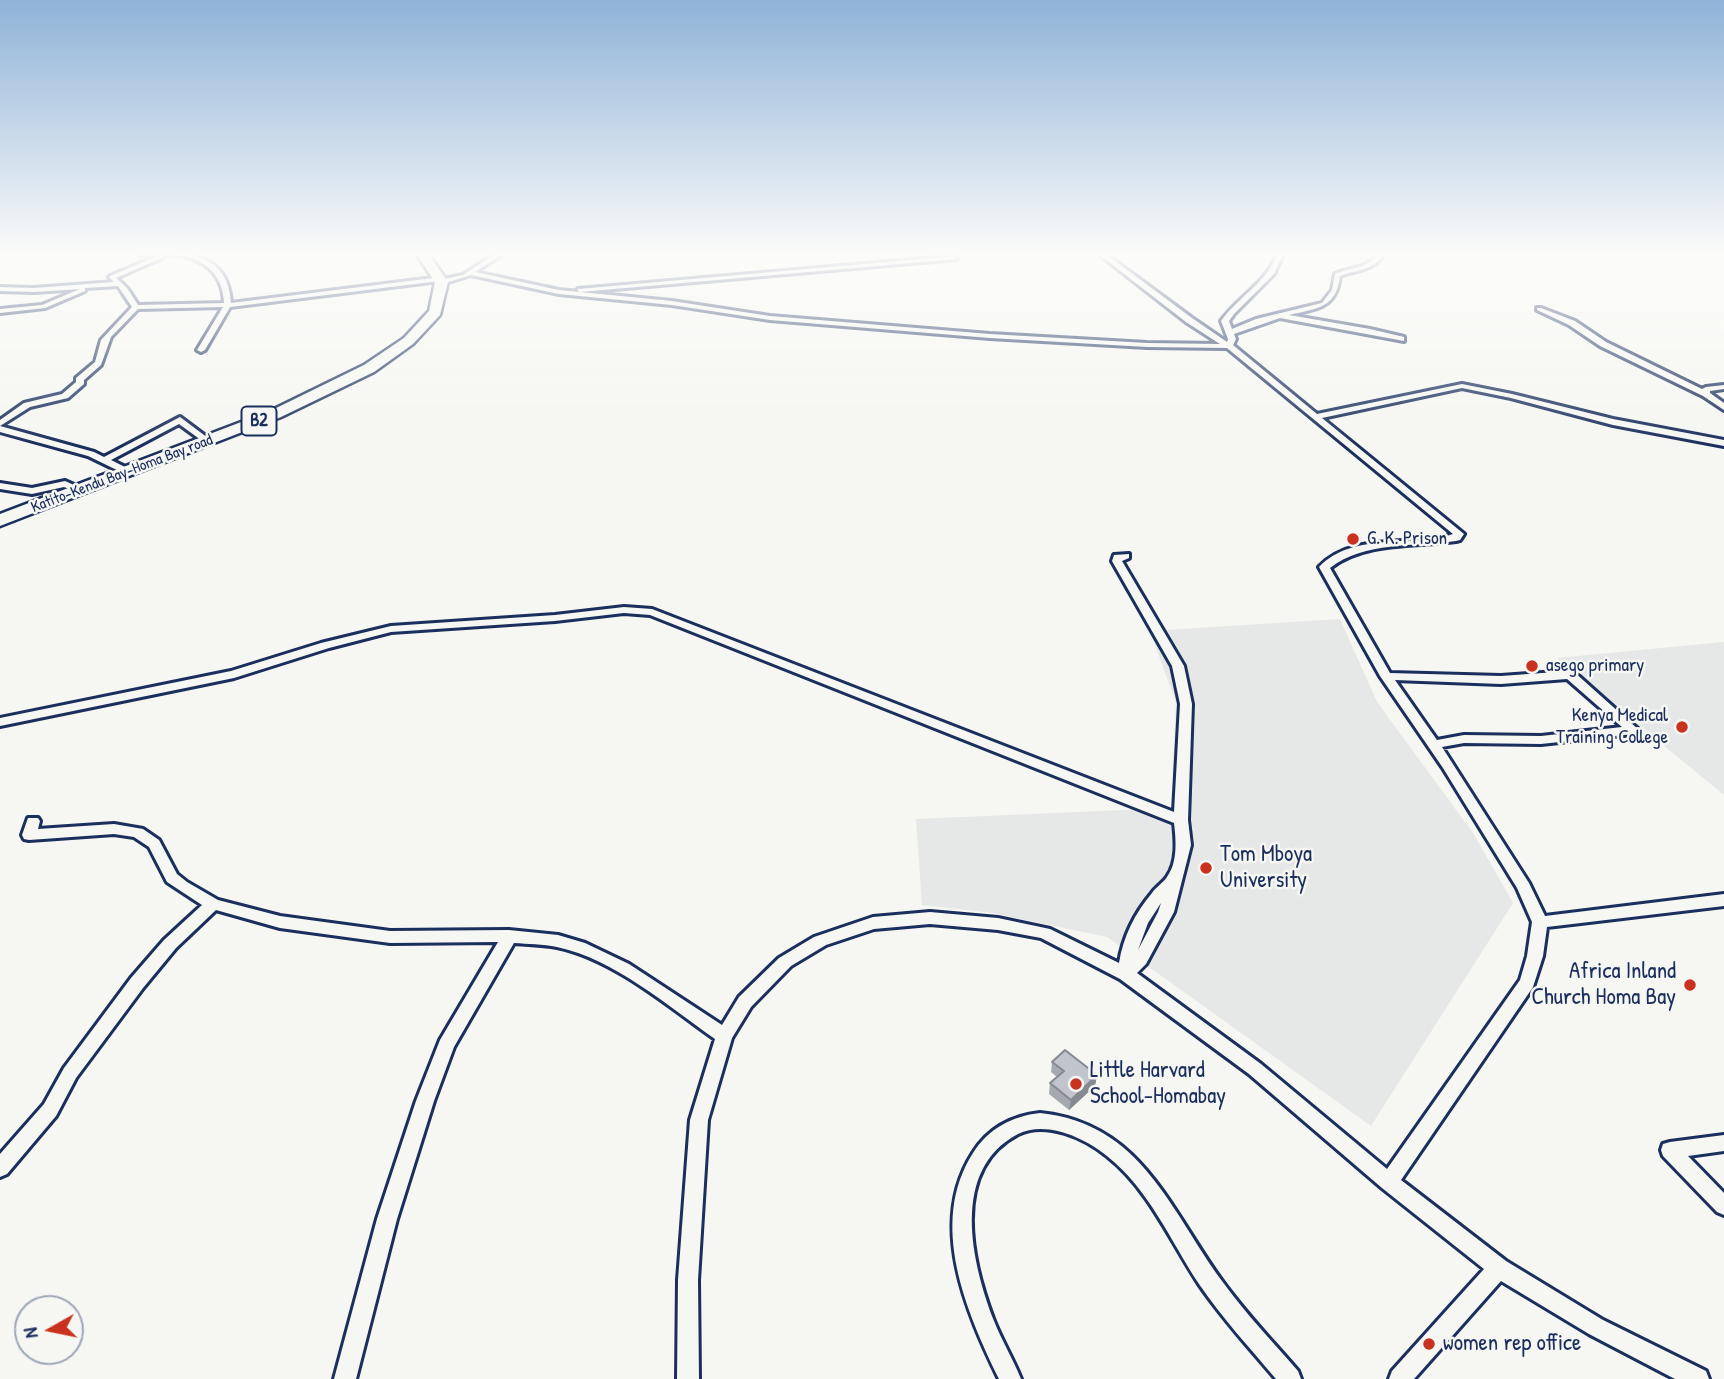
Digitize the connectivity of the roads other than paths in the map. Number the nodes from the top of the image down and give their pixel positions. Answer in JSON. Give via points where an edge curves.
{"nodes":[{"id":1,"x":127,"y":316,"type":"edge"},
{"id":2,"x":221,"y":316,"type":"edge"},
{"id":3,"x":431,"y":316,"type":"edge"},
{"id":4,"x":765,"y":316,"type":"edge"},
{"id":5,"x":1184,"y":316,"type":"edge"},
{"id":6,"x":1227,"y":316,"type":"edge"},
{"id":7,"x":1273,"y":316,"type":"edge"},
{"id":8,"x":1285,"y":316,"type":"edge"},
{"id":9,"x":1556,"y":316,"type":"edge"},
{"id":10,"x":1229,"y":333,"type":"junction"},
{"id":11,"x":1401,"y":339,"type":"dead end"},
{"id":12,"x":1228,"y":346,"type":"junction"},
{"id":13,"x":201,"y":350,"type":"dead end"},
{"id":14,"x":1724,"y":387,"type":"edge"},
{"id":15,"x":1706,"y":394,"type":"junction"},
{"id":16,"x":1724,"y":407,"type":"edge"},
{"id":17,"x":1315,"y":417,"type":"junction"},
{"id":18,"x":0,"y":424,"type":"edge"},
{"id":19,"x":0,"y":429,"type":"edge"},
{"id":20,"x":208,"y":441,"type":"junction"},
{"id":21,"x":1724,"y":443,"type":"edge"},
{"id":22,"x":104,"y":460,"type":"junction"},
{"id":23,"x":128,"y":472,"type":"junction"},
{"id":24,"x":0,"y":486,"type":"edge"},
{"id":25,"x":80,"y":490,"type":"junction"},
{"id":26,"x":0,"y":520,"type":"edge"},
{"id":27,"x":1125,"y":556,"type":"dead end"},
{"id":28,"x":1386,"y":676,"type":"junction"},
{"id":29,"x":0,"y":722,"type":"edge"},
{"id":30,"x":1433,"y":745,"type":"junction"},
{"id":31,"x":1181,"y":820,"type":"junction"},
{"id":32,"x":33,"y":821,"type":"dead end"},
{"id":33,"x":1724,"y":900,"type":"edge"},
{"id":34,"x":213,"y":904,"type":"junction"},
{"id":35,"x":1540,"y":922,"type":"junction"},
{"id":36,"x":509,"y":936,"type":"junction"},
{"id":37,"x":1126,"y":974,"type":"junction"},
{"id":38,"x":724,"y":1036,"type":"junction"},
{"id":39,"x":1724,"y":1143,"type":"edge"},
{"id":40,"x":0,"y":1168,"type":"edge"},
{"id":41,"x":1389,"y":1182,"type":"junction"},
{"id":42,"x":1724,"y":1206,"type":"edge"},
{"id":43,"x":1499,"y":1268,"type":"junction"},
{"id":44,"x":345,"y":1379,"type":"edge"},
{"id":45,"x":688,"y":1379,"type":"edge"},
{"id":46,"x":1010,"y":1379,"type":"edge"},
{"id":47,"x":1290,"y":1379,"type":"edge"},
{"id":48,"x":1400,"y":1379,"type":"edge"},
{"id":49,"x":1698,"y":1379,"type":"edge"}],
"edges":[{"from":1,"to":18,"type":"street","via":[[106,338],[96,367],[69,393],[31,403]]},
{"from":2,"to":13,"type":"street"},
{"from":3,"to":20,"type":"highway","name":"Katito-Kendu Bay-Homa Bay road","number":"B2","via":[[371,369],[316,398]]},
{"from":4,"to":12,"type":"street","via":[[990,336]]},
{"from":5,"to":12,"type":"street"},
{"from":6,"to":10,"type":"street"},
{"from":7,"to":10,"type":"street"},
{"from":8,"to":11,"type":"street"},
{"from":9,"to":15,"type":"street"},
{"from":10,"to":12,"type":"street","via":[[1232,343]]},
{"from":12,"to":17,"type":"street"},
{"from":14,"to":15,"type":"street","via":[[1706,390]]},
{"from":15,"to":16,"type":"street"},
{"from":17,"to":21,"type":"street","via":[[1462,386]]},
{"from":17,"to":28,"type":"street","via":[[1459,534],[1436,542],[1344,551],[1324,567]]},
{"from":19,"to":22,"type":"street"},
{"from":20,"to":22,"type":"street","via":[[180,420]]},
{"from":20,"to":23,"type":"highway","name":"Katito-Kendu Bay-Homa Bay road","number":"B2"},
{"from":22,"to":23,"type":"street"},
{"from":23,"to":25,"type":"highway","name":"Katito-Kendu Bay-Homa Bay road","number":"B2"},
{"from":24,"to":25,"type":"street","via":[[32,491],[65,484]]},
{"from":25,"to":26,"type":"highway","name":"Katito-Kendu Bay-Homa Bay road","number":"B2"},
{"from":27,"to":31,"type":"street","via":[[1117,561],[1178,666],[1184,690]]},
{"from":28,"to":30,"type":"street"},
{"from":28,"to":30,"type":"street","via":[[1501,680],[1570,675],[1633,730],[1541,740],[1464,738]]},
{"from":29,"to":31,"type":"street","via":[[234,674],[391,629],[624,610],[652,612]]},
{"from":30,"to":35,"type":"street","via":[[1524,887]]},
{"from":31,"to":37,"type":"street","via":[[1184,845],[1166,912],[1140,960]]},
{"from":32,"to":34,"type":"street","via":[[29,835],[114,829],[138,833],[154,844],[172,878]]},
{"from":33,"to":35,"type":"street"},
{"from":34,"to":36,"type":"street","via":[[280,922],[379,936]]},
{"from":34,"to":40,"type":"street","via":[[137,983],[70,1073],[50,1110]]},
{"from":35,"to":41,"type":"street","via":[[1527,982]]},
{"from":36,"to":38,"type":"street","via":[[558,941],[588,952],[629,973]]},
{"from":36,"to":44,"type":"street","via":[[440,1060],[366,1290]]},
{"from":37,"to":38,"type":"street","via":[[1044,933],[930,918],[873,923],[820,941],[785,962],[745,1002]]},
{"from":37,"to":41,"type":"street","via":[[1255,1069]]},
{"from":38,"to":45,"type":"street","via":[[699,1120],[688,1280]]},
{"from":39,"to":42,"type":"street","via":[[1670,1150]]},
{"from":41,"to":43,"type":"street"},
{"from":43,"to":48,"type":"street"},
{"from":43,"to":49,"type":"street","via":[[1595,1327]]},
{"from":46,"to":47,"type":"street","via":[[979,1308],[961,1220],[969,1174],[989,1146],[1016,1126],[1034,1122],[1086,1133],[1130,1166],[1208,1278]]}]}
